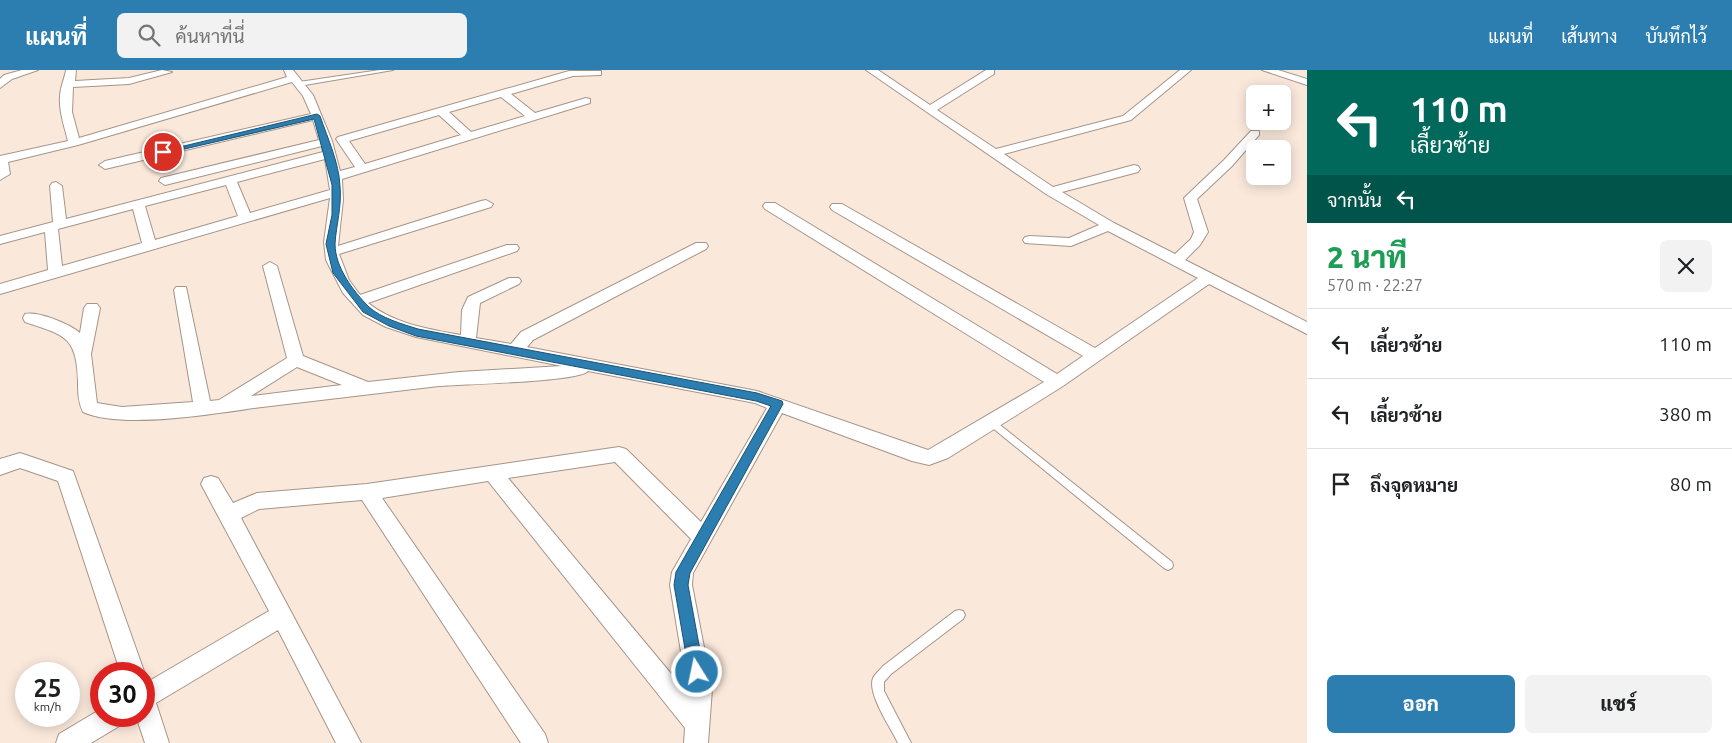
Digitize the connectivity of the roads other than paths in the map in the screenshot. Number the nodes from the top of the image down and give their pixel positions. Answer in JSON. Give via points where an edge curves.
{"nodes":[{"id":1,"x":33,"y":70,"type":"edge"},
{"id":2,"x":72,"y":70,"type":"edge"},
{"id":3,"x":390,"y":70,"type":"edge"},
{"id":4,"x":871,"y":70,"type":"edge"},
{"id":5,"x":1186,"y":70,"type":"edge"},
{"id":6,"x":1267,"y":70,"type":"edge"},
{"id":7,"x":167,"y":72,"type":"dead end"},
{"id":8,"x":990,"y":72,"type":"dead end"},
{"id":9,"x":597,"y":73,"type":"dead end"},
{"id":10,"x":294,"y":77,"type":"edge"},
{"id":11,"x":1307,"y":82,"type":"edge"},
{"id":12,"x":69,"y":84,"type":"junction"},
{"id":13,"x":0,"y":85,"type":"edge"},
{"id":14,"x":503,"y":93,"type":"junction"},
{"id":15,"x":586,"y":101,"type":"dead end"},
{"id":16,"x":931,"y":109,"type":"junction"},
{"id":17,"x":441,"y":110,"type":"junction"},
{"id":18,"x":317,"y":116,"type":"junction"},
{"id":19,"x":534,"y":118,"type":"junction"},
{"id":20,"x":1255,"y":133,"type":"dead end"},
{"id":21,"x":469,"y":137,"type":"junction"},
{"id":22,"x":74,"y":143,"type":"junction"},
{"id":23,"x":327,"y":148,"type":"junction"},
{"id":24,"x":994,"y":153,"type":"junction"},
{"id":25,"x":0,"y":160,"type":"edge"},
{"id":26,"x":105,"y":165,"type":"dead end"},
{"id":27,"x":362,"y":169,"type":"junction"},
{"id":28,"x":1134,"y":169,"type":"dead end"},
{"id":29,"x":0,"y":176,"type":"edge"},
{"id":30,"x":335,"y":177,"type":"junction"},
{"id":31,"x":230,"y":180,"type":"junction"},
{"id":32,"x":165,"y":181,"type":"dead end"},
{"id":33,"x":56,"y":186,"type":"dead end"},
{"id":34,"x":1051,"y":191,"type":"junction"},
{"id":35,"x":336,"y":192,"type":"junction"},
{"id":36,"x":138,"y":204,"type":"junction"},
{"id":37,"x":486,"y":204,"type":"dead end"},
{"id":38,"x":770,"y":206,"type":"dead end"},
{"id":39,"x":837,"y":207,"type":"dead end"},
{"id":40,"x":245,"y":218,"type":"junction"},
{"id":41,"x":56,"y":226,"type":"junction"},
{"id":42,"x":1109,"y":226,"type":"junction"},
{"id":43,"x":0,"y":240,"type":"edge"},
{"id":44,"x":1030,"y":240,"type":"dead end"},
{"id":45,"x":150,"y":246,"type":"junction"},
{"id":46,"x":701,"y":246,"type":"dead end"},
{"id":47,"x":512,"y":248,"type":"dead end"},
{"id":48,"x":332,"y":252,"type":"junction"},
{"id":49,"x":1177,"y":260,"type":"junction"},
{"id":50,"x":270,"y":266,"type":"dead end"},
{"id":51,"x":56,"y":273,"type":"junction"},
{"id":52,"x":1210,"y":277,"type":"junction"},
{"id":53,"x":514,"y":281,"type":"dead end"},
{"id":54,"x":0,"y":289,"type":"edge"},
{"id":55,"x":180,"y":290,"type":"dead end"},
{"id":56,"x":358,"y":301,"type":"junction"},
{"id":57,"x":92,"y":308,"type":"dead end"},
{"id":58,"x":31,"y":318,"type":"dead end"},
{"id":59,"x":1307,"y":329,"type":"edge"},
{"id":60,"x":468,"y":342,"type":"junction"},
{"id":61,"x":520,"y":352,"type":"junction"},
{"id":62,"x":84,"y":353,"type":"junction"},
{"id":63,"x":1096,"y":356,"type":"junction"},
{"id":64,"x":296,"y":360,"type":"junction"},
{"id":65,"x":597,"y":367,"type":"junction"},
{"id":66,"x":1057,"y":382,"type":"junction"},
{"id":67,"x":365,"y":388,"type":"junction"},
{"id":68,"x":778,"y":404,"type":"junction"},
{"id":69,"x":222,"y":406,"type":"junction"},
{"id":70,"x":203,"y":408,"type":"junction"},
{"id":71,"x":992,"y":423,"type":"junction"},
{"id":72,"x":0,"y":467,"type":"edge"},
{"id":73,"x":492,"y":473,"type":"junction"},
{"id":74,"x":211,"y":484,"type":"dead end"},
{"id":75,"x":367,"y":492,"type":"junction"},
{"id":76,"x":229,"y":514,"type":"junction"},
{"id":77,"x":702,"y":537,"type":"junction"},
{"id":78,"x":1168,"y":565,"type":"dead end"},
{"id":79,"x":283,"y":615,"type":"junction"},
{"id":80,"x":959,"y":615,"type":"dead end"},
{"id":81,"x":129,"y":662,"type":"edge"},
{"id":82,"x":155,"y":691,"type":"edge"},
{"id":83,"x":94,"y":727,"type":"edge"},
{"id":84,"x":152,"y":727,"type":"edge"},
{"id":85,"x":698,"y":735,"type":"edge"},
{"id":86,"x":68,"y":743,"type":"edge"},
{"id":87,"x":157,"y":743,"type":"edge"},
{"id":88,"x":349,"y":743,"type":"edge"},
{"id":89,"x":536,"y":743,"type":"edge"},
{"id":90,"x":904,"y":743,"type":"edge"}],
"edges":[{"from":1,"to":13,"type":"street","via":[[8,78]]},
{"from":2,"to":12,"type":"street"},
{"from":3,"to":10,"type":"lane"},
{"from":4,"to":16,"type":"street"},
{"from":5,"to":24,"type":"street","via":[[1127,118]]},
{"from":6,"to":11,"type":"street"},
{"from":7,"to":12,"type":"street","via":[[129,81]]},
{"from":8,"to":16,"type":"street"},
{"from":9,"to":14,"type":"street","via":[[573,73]]},
{"from":10,"to":18,"type":"street","via":[[308,95]]},
{"from":10,"to":22,"type":"street"},
{"from":12,"to":22,"type":"street","via":[[66,88],[66,112]]},
{"from":14,"to":17,"type":"street"},
{"from":14,"to":19,"type":"street"},
{"from":15,"to":19,"type":"street"},
{"from":16,"to":24,"type":"street"},
{"from":17,"to":21,"type":"street"},
{"from":17,"to":27,"type":"street","via":[[342,139]]},
{"from":18,"to":23,"type":"street"},
{"from":18,"to":26,"type":"street"},
{"from":19,"to":21,"type":"street"},
{"from":20,"to":49,"type":"street","via":[[1190,198],[1202,229],[1200,239]]},
{"from":21,"to":27,"type":"street"},
{"from":22,"to":25,"type":"street"},
{"from":23,"to":30,"type":"street"},
{"from":23,"to":31,"type":"street"},
{"from":23,"to":32,"type":"street"},
{"from":24,"to":34,"type":"street"},
{"from":25,"to":29,"type":"street","via":[[4,174]]},
{"from":27,"to":30,"type":"street"},
{"from":28,"to":34,"type":"street"},
{"from":30,"to":35,"type":"street"},
{"from":31,"to":36,"type":"street"},
{"from":31,"to":40,"type":"street"},
{"from":33,"to":41,"type":"street"},
{"from":34,"to":42,"type":"street"},
{"from":35,"to":40,"type":"street"},
{"from":35,"to":48,"type":"street"},
{"from":36,"to":41,"type":"street"},
{"from":36,"to":45,"type":"street"},
{"from":37,"to":48,"type":"street"},
{"from":38,"to":66,"type":"street"},
{"from":39,"to":63,"type":"street"},
{"from":40,"to":45,"type":"street"},
{"from":41,"to":43,"type":"street"},
{"from":41,"to":51,"type":"street"},
{"from":42,"to":44,"type":"street","via":[[1071,242]]},
{"from":42,"to":49,"type":"street"},
{"from":45,"to":51,"type":"street"},
{"from":46,"to":61,"type":"street","via":[[527,336],[519,344]]},
{"from":47,"to":56,"type":"street"},
{"from":48,"to":56,"type":"street","via":[[337,273]]},
{"from":49,"to":52,"type":"street"},
{"from":50,"to":64,"type":"street"},
{"from":51,"to":54,"type":"street"},
{"from":52,"to":59,"type":"street"},
{"from":52,"to":63,"type":"street"},
{"from":53,"to":60,"type":"street","via":[[473,300]]},
{"from":55,"to":70,"type":"street"},
{"from":56,"to":60,"type":"street","via":[[366,310],[392,324]]},
{"from":57,"to":62,"type":"street"},
{"from":58,"to":62,"type":"street","via":[[75,336]]},
{"from":60,"to":61,"type":"street"},
{"from":61,"to":65,"type":"street"},
{"from":62,"to":70,"type":"street","via":[[86,394],[94,410],[122,414]]},
{"from":63,"to":66,"type":"street"},
{"from":64,"to":67,"type":"street"},
{"from":64,"to":69,"type":"street"},
{"from":65,"to":67,"type":"street"},
{"from":65,"to":68,"type":"street","via":[[757,397]]},
{"from":66,"to":71,"type":"street"},
{"from":67,"to":69,"type":"street"},
{"from":68,"to":71,"type":"street","via":[[929,458]]},
{"from":68,"to":77,"type":"street"},
{"from":69,"to":70,"type":"street"},
{"from":71,"to":78,"type":"lane"},
{"from":72,"to":81,"type":"street","via":[[20,460],[66,476]]},
{"from":73,"to":75,"type":"street"},
{"from":73,"to":77,"type":"street","via":[[619,454]]},
{"from":73,"to":85,"type":"street"},
{"from":74,"to":76,"type":"street"},
{"from":75,"to":76,"type":"street","via":[[257,501]]},
{"from":75,"to":89,"type":"street"},
{"from":76,"to":79,"type":"street"},
{"from":77,"to":85,"type":"street","via":[[683,572],[681,585],[700,689]]},
{"from":79,"to":82,"type":"street"},
{"from":79,"to":88,"type":"street"},
{"from":80,"to":90,"type":"lane","via":[[878,680],[878,692]]},
{"from":83,"to":86,"type":"street"},
{"from":84,"to":87,"type":"street"}]}
